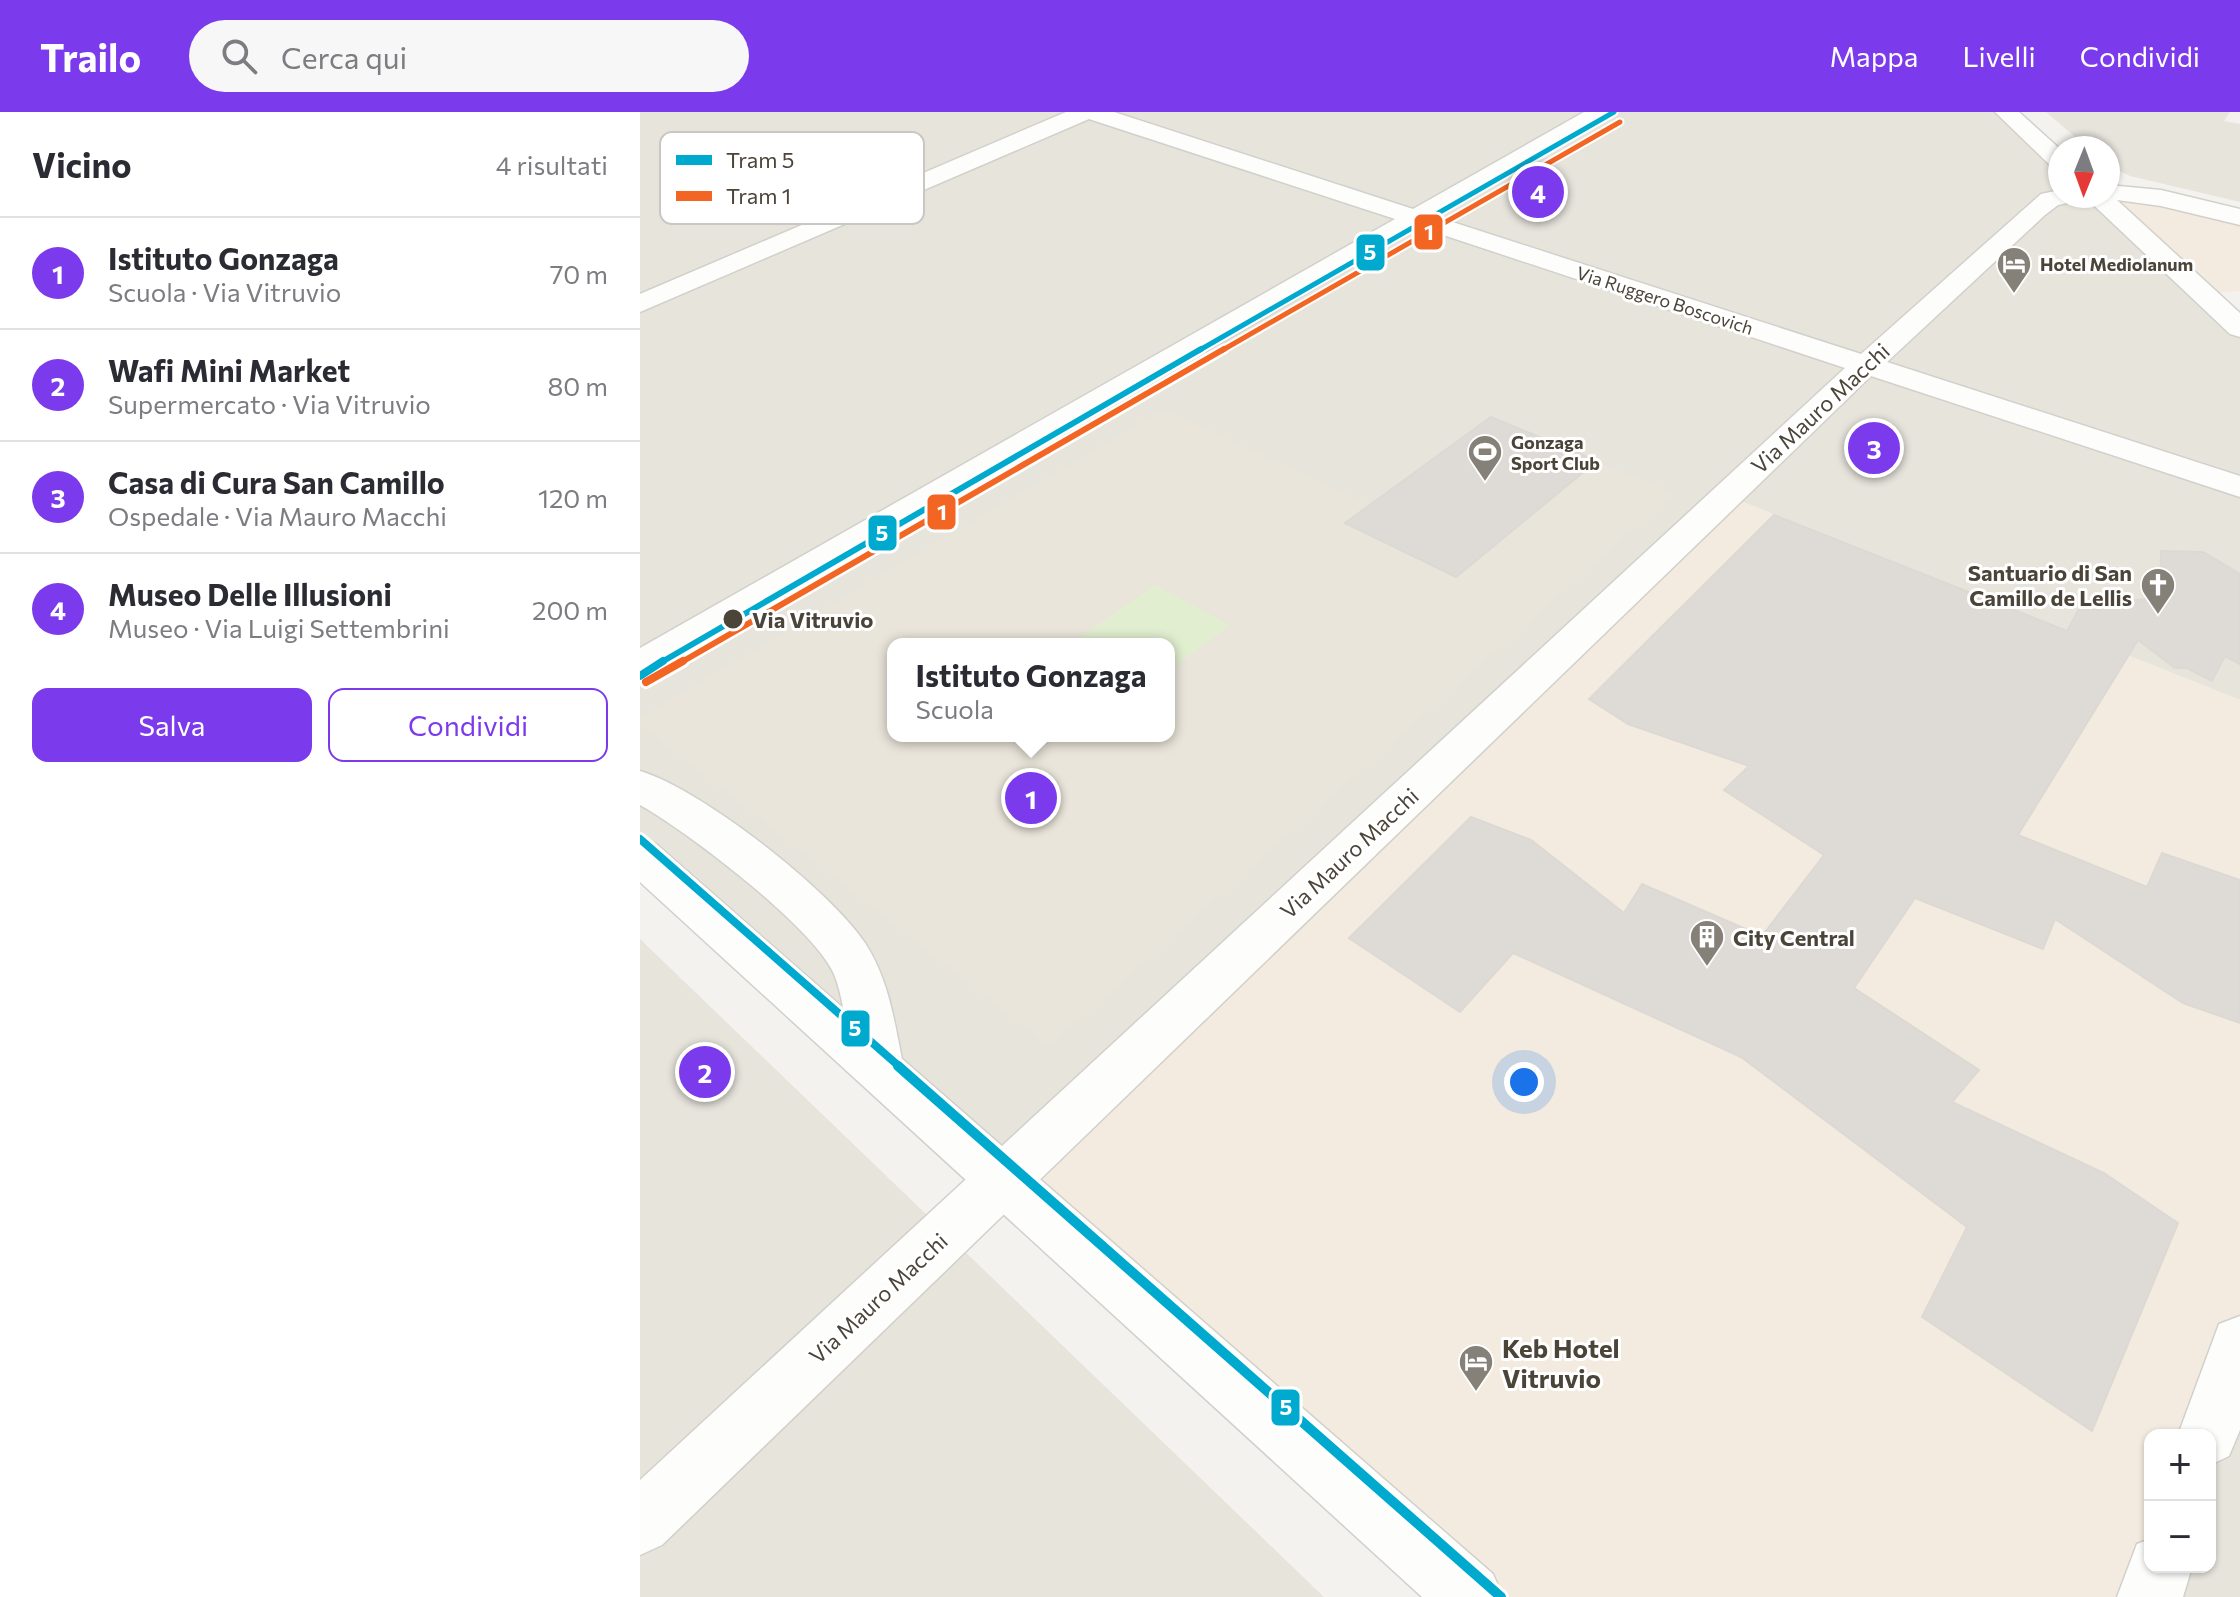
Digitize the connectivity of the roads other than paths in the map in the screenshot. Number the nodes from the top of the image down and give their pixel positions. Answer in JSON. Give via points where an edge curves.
{"nodes":[{"id":1,"x":1088,"y":112,"type":"edge"},
{"id":2,"x":1600,"y":112,"type":"edge"},
{"id":3,"x":2006,"y":112,"type":"edge"},
{"id":4,"x":2048,"y":151,"type":"edge"},
{"id":5,"x":924,"y":182,"type":"edge"},
{"id":6,"x":2120,"y":193,"type":"edge"},
{"id":7,"x":2048,"y":201,"type":"edge"},
{"id":8,"x":2110,"y":208,"type":"edge"},
{"id":9,"x":2240,"y":217,"type":"edge"},
{"id":10,"x":1417,"y":218,"type":"junction"},
{"id":11,"x":827,"y":224,"type":"edge"},
{"id":12,"x":640,"y":304,"type":"edge"},
{"id":13,"x":2240,"y":328,"type":"edge"},
{"id":14,"x":1866,"y":365,"type":"junction"},
{"id":15,"x":952,"y":485,"type":"junction"},
{"id":16,"x":2240,"y":487,"type":"edge"},
{"id":17,"x":640,"y":631,"type":"edge"},
{"id":18,"x":640,"y":665,"type":"edge"},
{"id":19,"x":640,"y":786,"type":"edge"},
{"id":20,"x":640,"y":856,"type":"edge"},
{"id":21,"x":879,"y":1070,"type":"junction"},
{"id":22,"x":1003,"y":1180,"type":"junction"},
{"id":23,"x":2240,"y":1345,"type":"edge"},
{"id":24,"x":2210,"y":1429,"type":"edge"},
{"id":25,"x":640,"y":1523,"type":"edge"},
{"id":26,"x":2158,"y":1573,"type":"edge"},
{"id":27,"x":1470,"y":1597,"type":"edge"},
{"id":28,"x":2150,"y":1597,"type":"edge"}],
"edges":[{"from":1,"to":5,"type":"street"},
{"from":1,"to":10,"type":"street","name":"Via Ruggero Boscovich"},
{"from":2,"to":10,"type":"street"},
{"from":3,"to":4,"type":"street"},
{"from":6,"to":9,"type":"street"},
{"from":7,"to":14,"type":"street","name":"Via Mauro Macchi"},
{"from":8,"to":13,"type":"street"},
{"from":10,"to":14,"type":"street","name":"Via Ruggero Boscovich"},
{"from":10,"to":15,"type":"street"},
{"from":11,"to":12,"type":"street"},
{"from":14,"to":16,"type":"street","name":"Via Ruggero Boscovich"},
{"from":14,"to":22,"type":"street","name":"Via Mauro Macchi"},
{"from":15,"to":17,"type":"street","via":[[823,532]]},
{"from":15,"to":18,"type":"street"},
{"from":19,"to":21,"type":"street","via":[[699,823],[838,941],[861,982]]},
{"from":20,"to":21,"type":"street"},
{"from":21,"to":22,"type":"street"},
{"from":22,"to":25,"type":"street","name":"Via Mauro Macchi"},
{"from":22,"to":27,"type":"street"},
{"from":23,"to":24,"type":"street"},
{"from":26,"to":28,"type":"street"}]}
